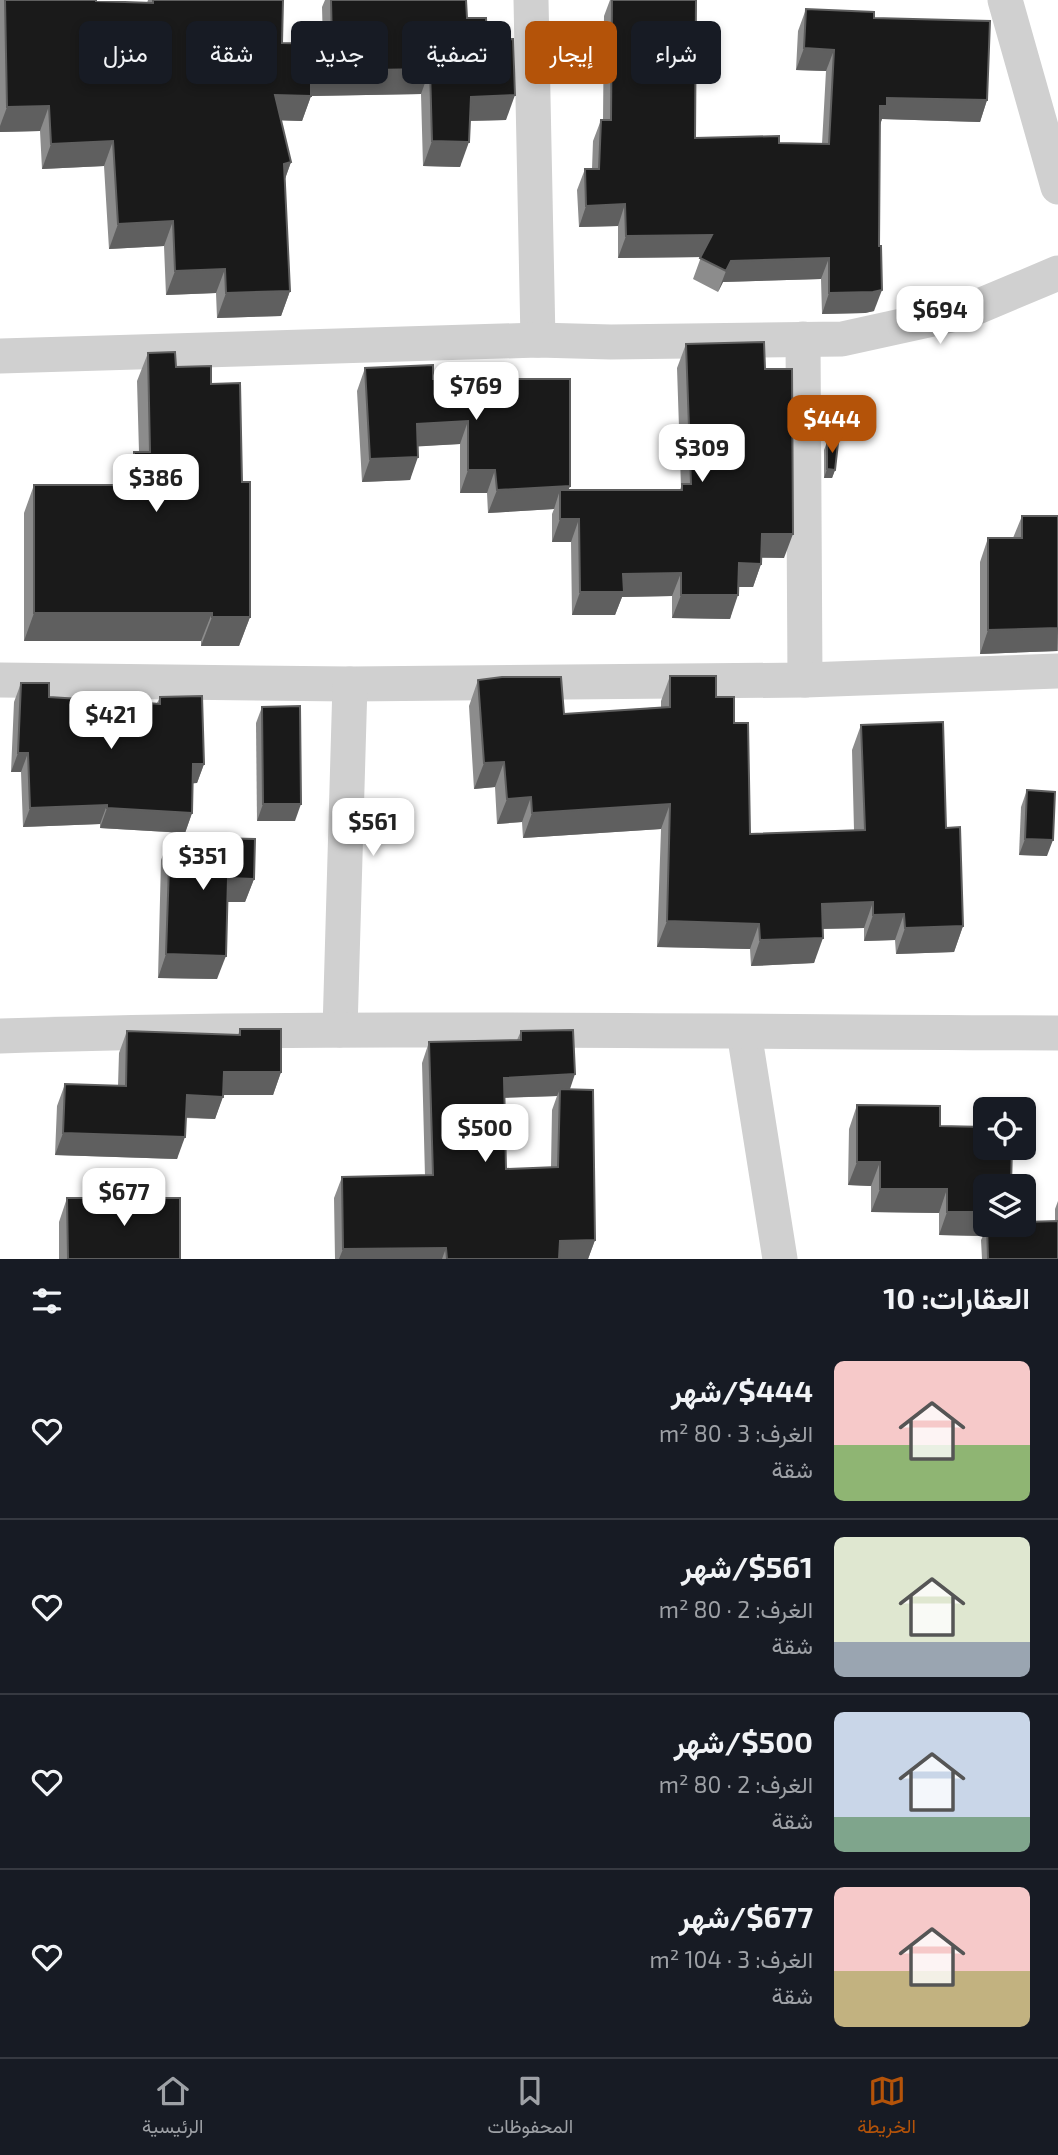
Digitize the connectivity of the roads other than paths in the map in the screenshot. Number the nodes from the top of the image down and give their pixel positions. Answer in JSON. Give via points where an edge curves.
{"nodes":[{"id":1,"x":531,"y":0,"type":"edge"},
{"id":2,"x":1005,"y":0,"type":"edge"},
{"id":3,"x":1056,"y":175,"type":"edge"},
{"id":4,"x":1058,"y":273,"type":"edge"},
{"id":5,"x":803,"y":339,"type":"junction"},
{"id":6,"x":538,"y":340,"type":"junction"},
{"id":7,"x":0,"y":356,"type":"edge"},
{"id":8,"x":1058,"y":671,"type":"edge"},
{"id":9,"x":0,"y":680,"type":"edge"},
{"id":10,"x":805,"y":680,"type":"junction"},
{"id":11,"x":351,"y":684,"type":"junction"},
{"id":12,"x":341,"y":1030,"type":"junction"},
{"id":13,"x":744,"y":1032,"type":"junction"},
{"id":14,"x":1058,"y":1033,"type":"edge"},
{"id":15,"x":0,"y":1035,"type":"edge"},
{"id":16,"x":780,"y":1259,"type":"edge"}],
"edges":[{"from":1,"to":6,"type":"street"},
{"from":2,"to":3,"type":"street"},
{"from":4,"to":5,"type":"street","via":[[965,312],[842,339]]},
{"from":5,"to":6,"type":"street"},
{"from":5,"to":10,"type":"street"},
{"from":6,"to":7,"type":"street"},
{"from":8,"to":10,"type":"street"},
{"from":9,"to":11,"type":"street"},
{"from":10,"to":11,"type":"street"},
{"from":11,"to":12,"type":"street"},
{"from":12,"to":13,"type":"street"},
{"from":12,"to":15,"type":"street"},
{"from":13,"to":14,"type":"street"},
{"from":13,"to":16,"type":"street"}]}
